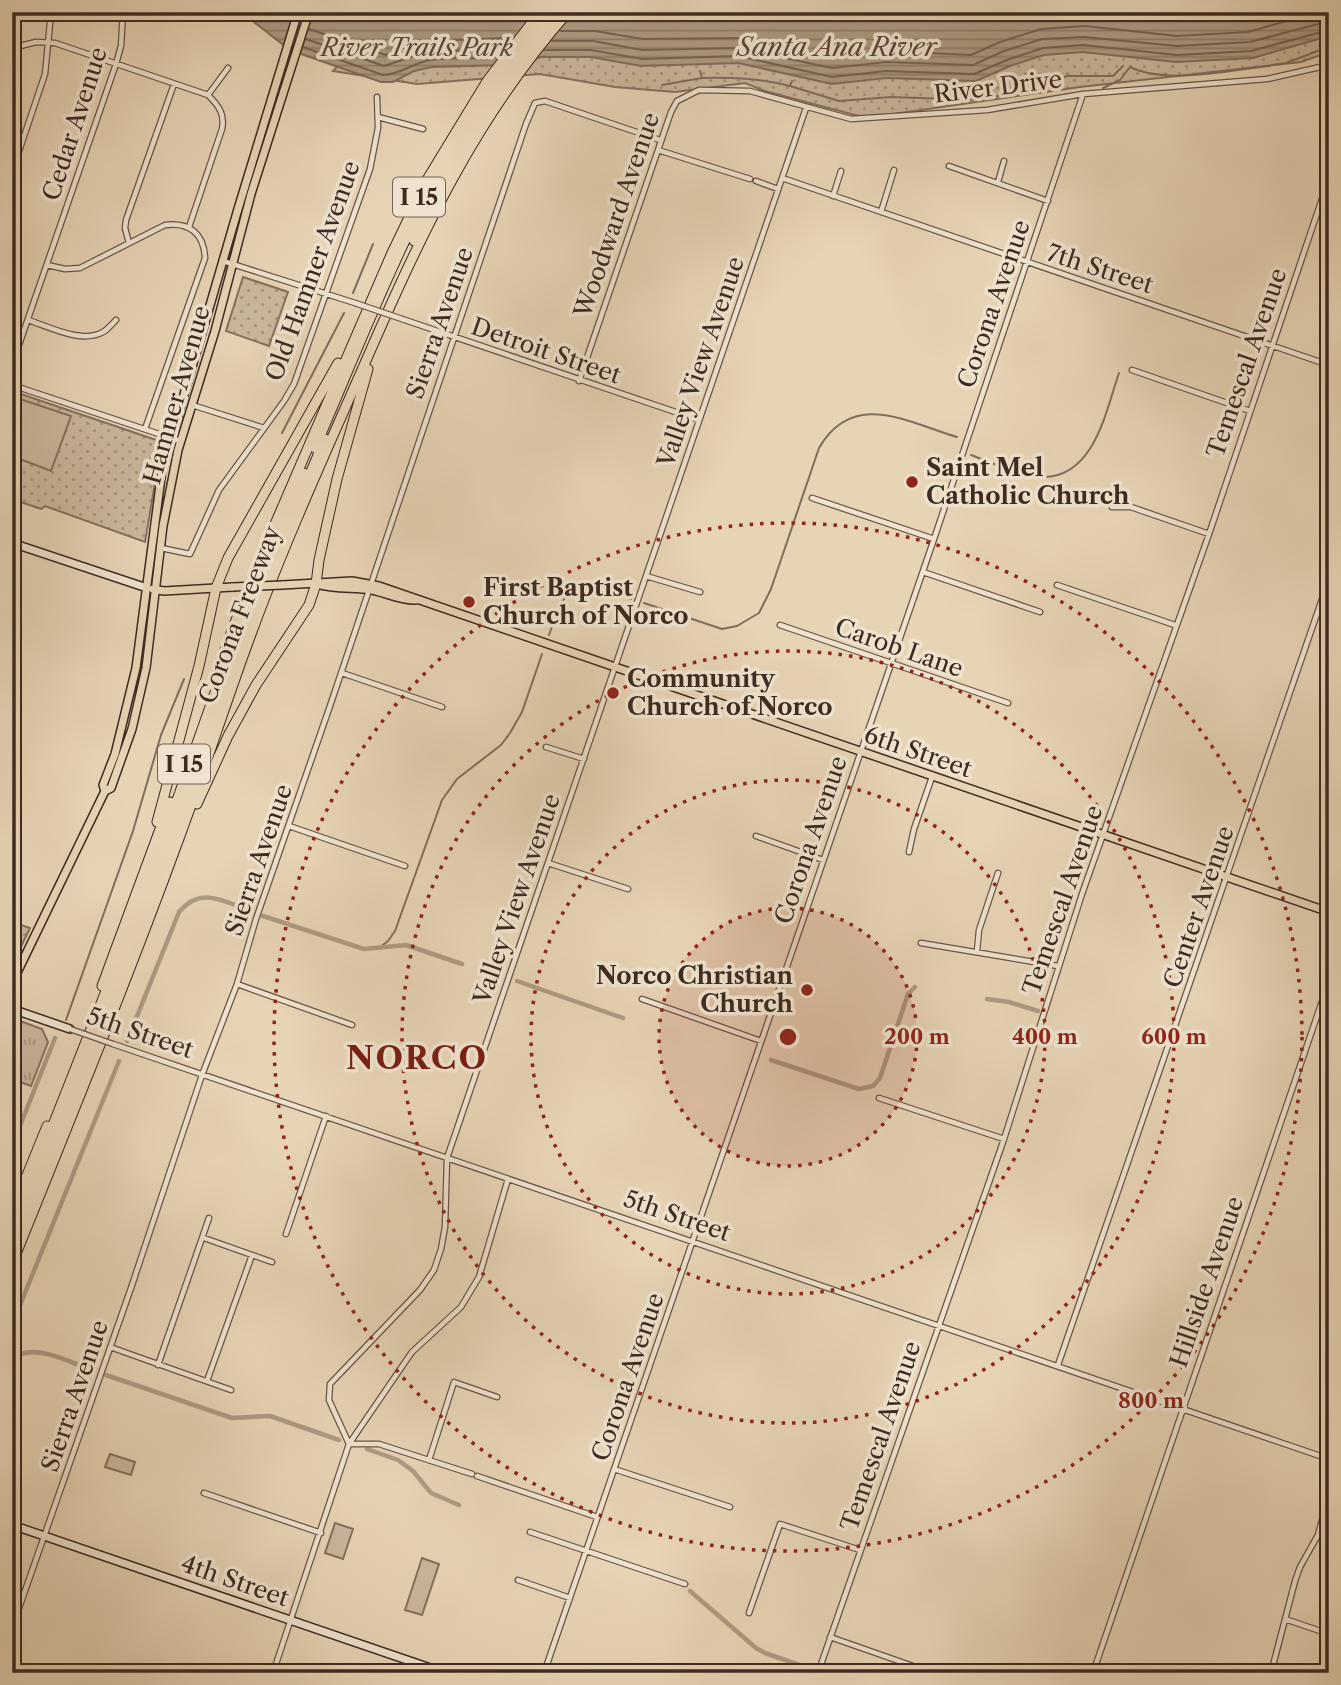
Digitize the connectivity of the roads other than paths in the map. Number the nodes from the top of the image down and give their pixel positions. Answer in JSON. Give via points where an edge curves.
{"nodes":[{"id":1,"x":123,"y":12,"type":"edge"},
{"id":2,"x":298,"y":12,"type":"edge"},
{"id":3,"x":309,"y":12,"type":"edge"},
{"id":4,"x":540,"y":12,"type":"edge"},
{"id":5,"x":550,"y":12,"type":"edge"},
{"id":6,"x":559,"y":12,"type":"edge"},
{"id":7,"x":568,"y":12,"type":"edge"},
{"id":8,"x":51,"y":13,"type":"edge"},
{"id":9,"x":48,"y":42,"type":"junction"},
{"id":10,"x":12,"y":48,"type":"edge"},
{"id":11,"x":116,"y":64,"type":"junction"},
{"id":12,"x":1329,"y":65,"type":"edge"},
{"id":13,"x":228,"y":68,"type":"dead end"},
{"id":14,"x":174,"y":84,"type":"junction"},
{"id":15,"x":498,"y":84,"type":"junction"},
{"id":16,"x":1083,"y":94,"type":"junction"},
{"id":17,"x":208,"y":95,"type":"junction"},
{"id":18,"x":377,"y":97,"type":"dead end"},
{"id":19,"x":677,"y":101,"type":"joint"},
{"id":20,"x":806,"y":108,"type":"junction"},
{"id":21,"x":378,"y":117,"type":"junction"},
{"id":22,"x":423,"y":129,"type":"dead end"},
{"id":23,"x":660,"y":140,"type":"junction"},
{"id":24,"x":657,"y":150,"type":"junction"},
{"id":25,"x":1004,"y":162,"type":"dead end"},
{"id":26,"x":949,"y":166,"type":"dead end"},
{"id":27,"x":894,"y":170,"type":"dead end"},
{"id":28,"x":841,"y":171,"type":"dead end"},
{"id":29,"x":12,"y":172,"type":"edge"},
{"id":30,"x":782,"y":178,"type":"junction"},
{"id":31,"x":1329,"y":178,"type":"edge"},
{"id":32,"x":750,"y":179,"type":"dead end"},
{"id":33,"x":756,"y":181,"type":"dead end"},
{"id":34,"x":998,"y":182,"type":"junction"},
{"id":35,"x":778,"y":189,"type":"junction"},
{"id":36,"x":833,"y":196,"type":"junction"},
{"id":37,"x":1048,"y":201,"type":"junction"},
{"id":38,"x":881,"y":212,"type":"junction"},
{"id":39,"x":189,"y":227,"type":"junction"},
{"id":40,"x":129,"y":243,"type":"junction"},
{"id":41,"x":223,"y":261,"type":"junction"},
{"id":42,"x":1026,"y":263,"type":"junction"},
{"id":43,"x":233,"y":264,"type":"junction"},
{"id":44,"x":47,"y":265,"type":"junction"},
{"id":45,"x":326,"y":293,"type":"junction"},
{"id":46,"x":363,"y":319,"type":"junction"},
{"id":47,"x":28,"y":320,"type":"junction"},
{"id":48,"x":116,"y":320,"type":"dead end"},
{"id":49,"x":381,"y":327,"type":"junction"},
{"id":50,"x":453,"y":337,"type":"junction"},
{"id":51,"x":1272,"y":346,"type":"junction"},
{"id":52,"x":12,"y":365,"type":"edge"},
{"id":53,"x":1329,"y":365,"type":"edge"},
{"id":54,"x":1132,"y":370,"type":"dead end"},
{"id":55,"x":579,"y":381,"type":"junction"},
{"id":56,"x":12,"y":384,"type":"edge"},
{"id":57,"x":192,"y":405,"type":"junction"},
{"id":58,"x":1250,"y":411,"type":"junction"},
{"id":59,"x":699,"y":421,"type":"junction"},
{"id":60,"x":264,"y":428,"type":"junction"},
{"id":61,"x":145,"y":429,"type":"junction"},
{"id":62,"x":172,"y":438,"type":"junction"},
{"id":63,"x":180,"y":441,"type":"junction"},
{"id":64,"x":812,"y":498,"type":"dead end"},
{"id":65,"x":1112,"y":507,"type":"dead end"},
{"id":66,"x":1209,"y":534,"type":"junction"},
{"id":67,"x":934,"y":539,"type":"junction"},
{"id":68,"x":12,"y":543,"type":"edge"},
{"id":69,"x":161,"y":548,"type":"junction"},
{"id":70,"x":923,"y":572,"type":"junction"},
{"id":71,"x":646,"y":576,"type":"junction"},
{"id":72,"x":1329,"y":579,"type":"edge"},
{"id":73,"x":316,"y":584,"type":"junction"},
{"id":74,"x":1057,"y":585,"type":"dead end"},
{"id":75,"x":370,"y":587,"type":"junction"},
{"id":76,"x":147,"y":588,"type":"junction"},
{"id":77,"x":216,"y":588,"type":"junction"},
{"id":78,"x":157,"y":590,"type":"junction"},
{"id":79,"x":699,"y":592,"type":"dead end"},
{"id":80,"x":1040,"y":612,"type":"dead end"},
{"id":81,"x":780,"y":625,"type":"dead end"},
{"id":82,"x":1175,"y":625,"type":"junction"},
{"id":83,"x":140,"y":647,"type":"junction"},
{"id":84,"x":890,"y":664,"type":"junction"},
{"id":85,"x":146,"y":668,"type":"junction"},
{"id":86,"x":616,"y":669,"type":"junction"},
{"id":87,"x":342,"y":673,"type":"junction"},
{"id":88,"x":1008,"y":703,"type":"dead end"},
{"id":89,"x":442,"y":707,"type":"dead end"},
{"id":90,"x":546,"y":747,"type":"dead end"},
{"id":91,"x":860,"y":752,"type":"junction"},
{"id":92,"x":584,"y":760,"type":"junction"},
{"id":93,"x":932,"y":777,"type":"junction"},
{"id":94,"x":105,"y":791,"type":"junction"},
{"id":95,"x":289,"y":826,"type":"junction"},
{"id":96,"x":181,"y":834,"type":"junction"},
{"id":97,"x":1104,"y":835,"type":"junction"},
{"id":98,"x":756,"y":836,"type":"dead end"},
{"id":99,"x":909,"y":852,"type":"dead end"},
{"id":100,"x":822,"y":860,"type":"junction"},
{"id":101,"x":548,"y":863,"type":"junction"},
{"id":102,"x":405,"y":866,"type":"dead end"},
{"id":103,"x":998,"y":873,"type":"dead end"},
{"id":104,"x":1227,"y":878,"type":"junction"},
{"id":105,"x":628,"y":889,"type":"dead end"},
{"id":106,"x":134,"y":900,"type":"junction"},
{"id":107,"x":1329,"y":912,"type":"edge"},
{"id":108,"x":921,"y":943,"type":"dead end"},
{"id":109,"x":977,"y":951,"type":"junction"},
{"id":110,"x":1058,"y":966,"type":"junction"},
{"id":111,"x":12,"y":982,"type":"edge"},
{"id":112,"x":237,"y":984,"type":"junction"},
{"id":113,"x":1328,"y":986,"type":"edge"},
{"id":114,"x":642,"y":999,"type":"dead end"},
{"id":115,"x":12,"y":1009,"type":"edge"},
{"id":116,"x":352,"y":1025,"type":"dead end"},
{"id":117,"x":70,"y":1029,"type":"joint"},
{"id":118,"x":761,"y":1041,"type":"junction"},
{"id":119,"x":202,"y":1074,"type":"junction"},
{"id":120,"x":879,"y":1098,"type":"dead end"},
{"id":121,"x":326,"y":1116,"type":"junction"},
{"id":122,"x":1004,"y":1139,"type":"junction"},
{"id":123,"x":447,"y":1158,"type":"junction"},
{"id":124,"x":508,"y":1179,"type":"junction"},
{"id":125,"x":12,"y":1212,"type":"edge"},
{"id":126,"x":209,"y":1218,"type":"dead end"},
{"id":127,"x":12,"y":1229,"type":"edge"},
{"id":128,"x":286,"y":1234,"type":"dead end"},
{"id":129,"x":204,"y":1238,"type":"junction"},
{"id":130,"x":693,"y":1242,"type":"junction"},
{"id":131,"x":12,"y":1246,"type":"edge"},
{"id":132,"x":252,"y":1255,"type":"junction"},
{"id":133,"x":272,"y":1262,"type":"dead end"},
{"id":134,"x":12,"y":1264,"type":"edge"},
{"id":135,"x":937,"y":1325,"type":"junction"},
{"id":136,"x":110,"y":1348,"type":"junction"},
{"id":137,"x":158,"y":1365,"type":"junction"},
{"id":138,"x":1058,"y":1365,"type":"junction"},
{"id":139,"x":207,"y":1381,"type":"junction"},
{"id":140,"x":231,"y":1390,"type":"dead end"},
{"id":141,"x":497,"y":1397,"type":"dead end"},
{"id":142,"x":1183,"y":1408,"type":"junction"},
{"id":143,"x":349,"y":1444,"type":"junction"},
{"id":144,"x":1329,"y":1459,"type":"edge"},
{"id":145,"x":429,"y":1460,"type":"junction"},
{"id":146,"x":614,"y":1469,"type":"junction"},
{"id":147,"x":204,"y":1493,"type":"dead end"},
{"id":148,"x":1329,"y":1494,"type":"edge"},
{"id":149,"x":730,"y":1507,"type":"dead end"},
{"id":150,"x":597,"y":1517,"type":"junction"},
{"id":151,"x":12,"y":1525,"type":"edge"},
{"id":152,"x":530,"y":1532,"type":"dead end"},
{"id":153,"x":321,"y":1533,"type":"junction"},
{"id":154,"x":44,"y":1536,"type":"junction"},
{"id":155,"x":860,"y":1550,"type":"junction"},
{"id":156,"x":586,"y":1551,"type":"junction"},
{"id":157,"x":518,"y":1580,"type":"dead end"},
{"id":158,"x":685,"y":1584,"type":"dead end"},
{"id":159,"x":570,"y":1598,"type":"junction"},
{"id":160,"x":749,"y":1613,"type":"dead end"},
{"id":161,"x":1285,"y":1619,"type":"junction"},
{"id":162,"x":289,"y":1620,"type":"junction"},
{"id":163,"x":12,"y":1628,"type":"edge"},
{"id":164,"x":1329,"y":1634,"type":"edge"},
{"id":165,"x":830,"y":1637,"type":"junction"},
{"id":166,"x":273,"y":1673,"type":"edge"},
{"id":167,"x":445,"y":1673,"type":"edge"},
{"id":168,"x":544,"y":1673,"type":"edge"},
{"id":169,"x":818,"y":1673,"type":"edge"},
{"id":170,"x":933,"y":1673,"type":"edge"},
{"id":171,"x":1093,"y":1673,"type":"edge"},
{"id":172,"x":1271,"y":1673,"type":"edge"}],
"edges":[{"from":1,"to":11,"type":"street","name":"Cedar Avenue"},
{"from":2,"to":41,"type":"main road","name":"Hamner Avenue"},
{"from":3,"to":43,"type":"main road","name":"Hamner Avenue"},
{"from":4,"to":15,"type":"highway","name":"Corona Freeway","number":"I 15"},
{"from":5,"to":15,"type":"highway"},
{"from":6,"to":15,"type":"highway"},
{"from":7,"to":15,"type":"highway","name":"Corona Freeway","number":"I 15"},
{"from":8,"to":9,"type":"street"},
{"from":9,"to":10,"type":"street"},
{"from":9,"to":11,"type":"street"},
{"from":9,"to":29,"type":"street","via":[[45,74]]},
{"from":11,"to":14,"type":"street"},
{"from":11,"to":44,"type":"street","name":"Cedar Avenue"},
{"from":12,"to":16,"type":"street","name":"River Drive","via":[[1267,79]]},
{"from":13,"to":17,"type":"street"},
{"from":14,"to":17,"type":"street"},
{"from":14,"to":40,"type":"street","via":[[126,220]]},
{"from":15,"to":46,"type":"highway","name":"Corona Freeway","number":"I 15","via":[[428,178]]},
{"from":15,"to":49,"type":"highway","name":"Corona Freeway","number":"I 15"},
{"from":15,"to":127,"type":"highway","via":[[468,122],[421,206],[263,567],[141,902]]},
{"from":15,"to":131,"type":"highway","via":[[429,208],[304,487],[254,608],[172,841]]},
{"from":16,"to":20,"type":"street","name":"River Drive","via":[[987,110],[851,119]]},
{"from":16,"to":37,"type":"street","name":"Corona Avenue"},
{"from":17,"to":39,"type":"street","via":[[218,105],[223,123]]},
{"from":18,"to":21,"type":"street","name":"Old Hamner Avenue"},
{"from":19,"to":20,"type":"street","name":"River Drive","via":[[699,90],[750,91]]},
{"from":19,"to":23,"type":"street","name":"Woodward Avenue"},
{"from":20,"to":30,"type":"street","name":"Valley View Avenue"},
{"from":21,"to":22,"type":"street"},
{"from":21,"to":45,"type":"street","name":"Old Hamner Avenue","via":[[370,169]]},
{"from":23,"to":24,"type":"street","name":"Woodward Avenue"},
{"from":23,"to":50,"type":"street","name":"Sierra Avenue","via":[[545,101],[535,103]]},
{"from":24,"to":32,"type":"street"},
{"from":24,"to":55,"type":"street","name":"Woodward Avenue"},
{"from":25,"to":34,"type":"street"},
{"from":26,"to":34,"type":"street"},
{"from":27,"to":38,"type":"street"},
{"from":28,"to":36,"type":"street"},
{"from":30,"to":35,"type":"street","name":"Valley View Avenue"},
{"from":30,"to":36,"type":"street","name":"7th Street"},
{"from":31,"to":51,"type":"street","name":"Temescal Avenue"},
{"from":33,"to":35,"type":"street"},
{"from":34,"to":37,"type":"street"},
{"from":35,"to":59,"type":"street","name":"Valley View Avenue"},
{"from":36,"to":38,"type":"street","name":"7th Street"},
{"from":37,"to":42,"type":"street","name":"Corona Avenue"},
{"from":38,"to":42,"type":"street","name":"7th Street"},
{"from":39,"to":40,"type":"street","via":[[165,226]]},
{"from":39,"to":61,"type":"street","via":[[200,237],[205,258]]},
{"from":40,"to":44,"type":"street","via":[[80,268]]},
{"from":41,"to":43,"type":"street","name":"Detroit Street"},
{"from":41,"to":62,"type":"main road","name":"Hamner Avenue"},
{"from":42,"to":51,"type":"street","name":"7th Street"},
{"from":42,"to":67,"type":"street","name":"Corona Avenue"},
{"from":43,"to":45,"type":"street","name":"Detroit Street"},
{"from":43,"to":57,"type":"main road","name":"Hamner Avenue"},
{"from":44,"to":47,"type":"street","name":"Cedar Avenue"},
{"from":45,"to":50,"type":"street","name":"Detroit Street","bridge":true},
{"from":45,"to":60,"type":"street","name":"Old Hamner Avenue","via":[[294,384]]},
{"from":46,"to":77,"type":"highway","via":[[228,558]]},
{"from":46,"to":106,"type":"highway","name":"Corona Freeway","number":"I 15","via":[[237,617]]},
{"from":47,"to":48,"type":"street","via":[[91,335]]},
{"from":47,"to":52,"type":"street","name":"Cedar Avenue"},
{"from":49,"to":73,"type":"highway","via":[[337,479]]},
{"from":49,"to":96,"type":"highway","name":"Corona Freeway","number":"I 15","via":[[255,624]]},
{"from":50,"to":55,"type":"street","name":"Detroit Street"},
{"from":50,"to":75,"type":"street","name":"Sierra Avenue"},
{"from":51,"to":53,"type":"street","name":"7th Street"},
{"from":51,"to":58,"type":"street","name":"Temescal Avenue"},
{"from":54,"to":58,"type":"street"},
{"from":55,"to":59,"type":"street","name":"Detroit Street"},
{"from":56,"to":61,"type":"street"},
{"from":57,"to":60,"type":"street"},
{"from":57,"to":63,"type":"main road","name":"Hamner Avenue"},
{"from":58,"to":66,"type":"street","name":"Temescal Avenue"},
{"from":59,"to":71,"type":"street","name":"Valley View Avenue"},
{"from":60,"to":69,"type":"street","name":"Old Hamner Avenue","via":[[219,490],[190,554]]},
{"from":61,"to":62,"type":"street"},
{"from":62,"to":63,"type":"street"},
{"from":62,"to":76,"type":"main road","name":"Hamner Avenue","via":[[160,478]]},
{"from":63,"to":69,"type":"main road","name":"Hamner Avenue"},
{"from":64,"to":67,"type":"street"},
{"from":65,"to":66,"type":"street","via":[[1131,507]]},
{"from":66,"to":82,"type":"street","name":"Temescal Avenue"},
{"from":67,"to":70,"type":"street","name":"Corona Avenue"},
{"from":68,"to":76,"type":"street"},
{"from":69,"to":78,"type":"main road","name":"Hamner Avenue"},
{"from":70,"to":80,"type":"street"},
{"from":70,"to":84,"type":"street","name":"Corona Avenue"},
{"from":71,"to":79,"type":"street"},
{"from":71,"to":86,"type":"street","name":"Valley View Avenue"},
{"from":72,"to":104,"type":"street","name":"Center Avenue"},
{"from":73,"to":75,"type":"main road","name":"6th Street"},
{"from":73,"to":77,"type":"main road","name":"6th Street","bridge":true},
{"from":73,"to":96,"type":"highway","via":[[309,605],[228,736]]},
{"from":74,"to":82,"type":"street"},
{"from":75,"to":86,"type":"main road","name":"6th Street","via":[[412,597]]},
{"from":75,"to":87,"type":"street","name":"Sierra Avenue"},
{"from":76,"to":78,"type":"main road","name":"6th Street"},
{"from":76,"to":83,"type":"main road","name":"Hamner Avenue"},
{"from":77,"to":78,"type":"main road","name":"6th Street"},
{"from":77,"to":106,"type":"highway"},
{"from":78,"to":85,"type":"main road","name":"Hamner Avenue"},
{"from":81,"to":84,"type":"street","name":"Carob Lane"},
{"from":82,"to":97,"type":"street","name":"Temescal Avenue"},
{"from":83,"to":85,"type":"main road"},
{"from":83,"to":94,"type":"main road","name":"Hamner Avenue"},
{"from":84,"to":88,"type":"street","name":"Carob Lane"},
{"from":84,"to":91,"type":"street","name":"Corona Avenue"},
{"from":85,"to":94,"type":"main road","name":"Hamner Avenue","via":[[123,756],[111,789]]},
{"from":86,"to":91,"type":"main road","name":"6th Street"},
{"from":86,"to":92,"type":"street","name":"Valley View Avenue"},
{"from":87,"to":89,"type":"street"},
{"from":87,"to":95,"type":"street","name":"Sierra Avenue"},
{"from":90,"to":92,"type":"street"},
{"from":91,"to":93,"type":"main road","name":"6th Street"},
{"from":91,"to":100,"type":"street","name":"Corona Avenue"},
{"from":92,"to":101,"type":"street","name":"Valley View Avenue"},
{"from":93,"to":97,"type":"main road","name":"6th Street"},
{"from":93,"to":99,"type":"street"},
{"from":94,"to":111,"type":"main road","name":"Hamner Avenue"},
{"from":95,"to":102,"type":"street"},
{"from":95,"to":112,"type":"street","name":"Sierra Avenue"},
{"from":96,"to":134,"type":"highway","name":"Corona Freeway","number":"I 15"},
{"from":97,"to":104,"type":"main road","name":"6th Street"},
{"from":97,"to":110,"type":"street","name":"Temescal Avenue"},
{"from":98,"to":100,"type":"street"},
{"from":100,"to":118,"type":"street","name":"Corona Avenue"},
{"from":101,"to":105,"type":"street"},
{"from":101,"to":123,"type":"street","name":"Valley View Avenue"},
{"from":103,"to":109,"type":"street","via":[[979,930]]},
{"from":104,"to":107,"type":"main road","name":"6th Street"},
{"from":104,"to":138,"type":"street","name":"Center Avenue"},
{"from":106,"to":125,"type":"highway","name":"Corona Freeway","number":"I 15"},
{"from":108,"to":109,"type":"street"},
{"from":109,"to":110,"type":"street"},
{"from":110,"to":122,"type":"street","name":"Temescal Avenue"},
{"from":112,"to":116,"type":"street"},
{"from":112,"to":119,"type":"street","name":"Sierra Avenue"},
{"from":113,"to":142,"type":"street","name":"Hillside Avenue"},
{"from":114,"to":118,"type":"street"},
{"from":115,"to":117,"type":"street","name":"5th Street"},
{"from":117,"to":119,"type":"street","name":"5th Street","bridge":true},
{"from":118,"to":130,"type":"street","name":"Corona Avenue"},
{"from":119,"to":121,"type":"street","name":"5th Street"},
{"from":119,"to":136,"type":"street","name":"Sierra Avenue"},
{"from":120,"to":122,"type":"street"},
{"from":121,"to":123,"type":"street","name":"5th Street"},
{"from":121,"to":128,"type":"street"},
{"from":122,"to":135,"type":"street","name":"Temescal Avenue"},
{"from":123,"to":124,"type":"street","name":"5th Street"},
{"from":123,"to":143,"type":"street","name":"Valley View Avenue","via":[[445,1227],[434,1270],[330,1384],[329,1400]]},
{"from":124,"to":130,"type":"street","name":"5th Street"},
{"from":124,"to":143,"type":"street","via":[[479,1277],[461,1307],[412,1352]]},
{"from":126,"to":129,"type":"street"},
{"from":129,"to":132,"type":"street"},
{"from":129,"to":137,"type":"street"},
{"from":130,"to":135,"type":"street","name":"5th Street"},
{"from":130,"to":146,"type":"street","name":"Corona Avenue"},
{"from":132,"to":133,"type":"street"},
{"from":132,"to":139,"type":"street"},
{"from":135,"to":138,"type":"street","name":"5th Street"},
{"from":135,"to":155,"type":"street","name":"Temescal Avenue"},
{"from":136,"to":137,"type":"street"},
{"from":136,"to":154,"type":"street","name":"Sierra Avenue"},
{"from":137,"to":139,"type":"street"},
{"from":138,"to":142,"type":"street","name":"5th Street"},
{"from":139,"to":140,"type":"street"},
{"from":141,"to":145,"type":"street","via":[[454,1382]]},
{"from":142,"to":144,"type":"street","name":"5th Street"},
{"from":142,"to":171,"type":"street","name":"Hillside Avenue"},
{"from":143,"to":145,"type":"street","via":[[379,1444]]},
{"from":143,"to":153,"type":"street"},
{"from":145,"to":150,"type":"street"},
{"from":146,"to":149,"type":"street"},
{"from":146,"to":150,"type":"street","name":"Corona Avenue"},
{"from":147,"to":153,"type":"street"},
{"from":148,"to":161,"type":"street"},
{"from":150,"to":156,"type":"street","name":"Corona Avenue"},
{"from":151,"to":154,"type":"street","name":"4th Street"},
{"from":152,"to":156,"type":"street"},
{"from":153,"to":162,"type":"street"},
{"from":154,"to":162,"type":"street","name":"4th Street"},
{"from":154,"to":163,"type":"street","name":"Sierra Avenue"},
{"from":155,"to":160,"type":"street","via":[[780,1524]]},
{"from":155,"to":165,"type":"street","name":"Temescal Avenue"},
{"from":156,"to":158,"type":"street"},
{"from":156,"to":159,"type":"street","name":"Corona Avenue"},
{"from":157,"to":159,"type":"street"},
{"from":159,"to":168,"type":"street","name":"Corona Avenue"},
{"from":161,"to":164,"type":"street"},
{"from":161,"to":172,"type":"street"},
{"from":162,"to":166,"type":"street"},
{"from":162,"to":167,"type":"street","name":"4th Street"},
{"from":165,"to":169,"type":"street","name":"Temescal Avenue"},
{"from":165,"to":170,"type":"street"}]}
